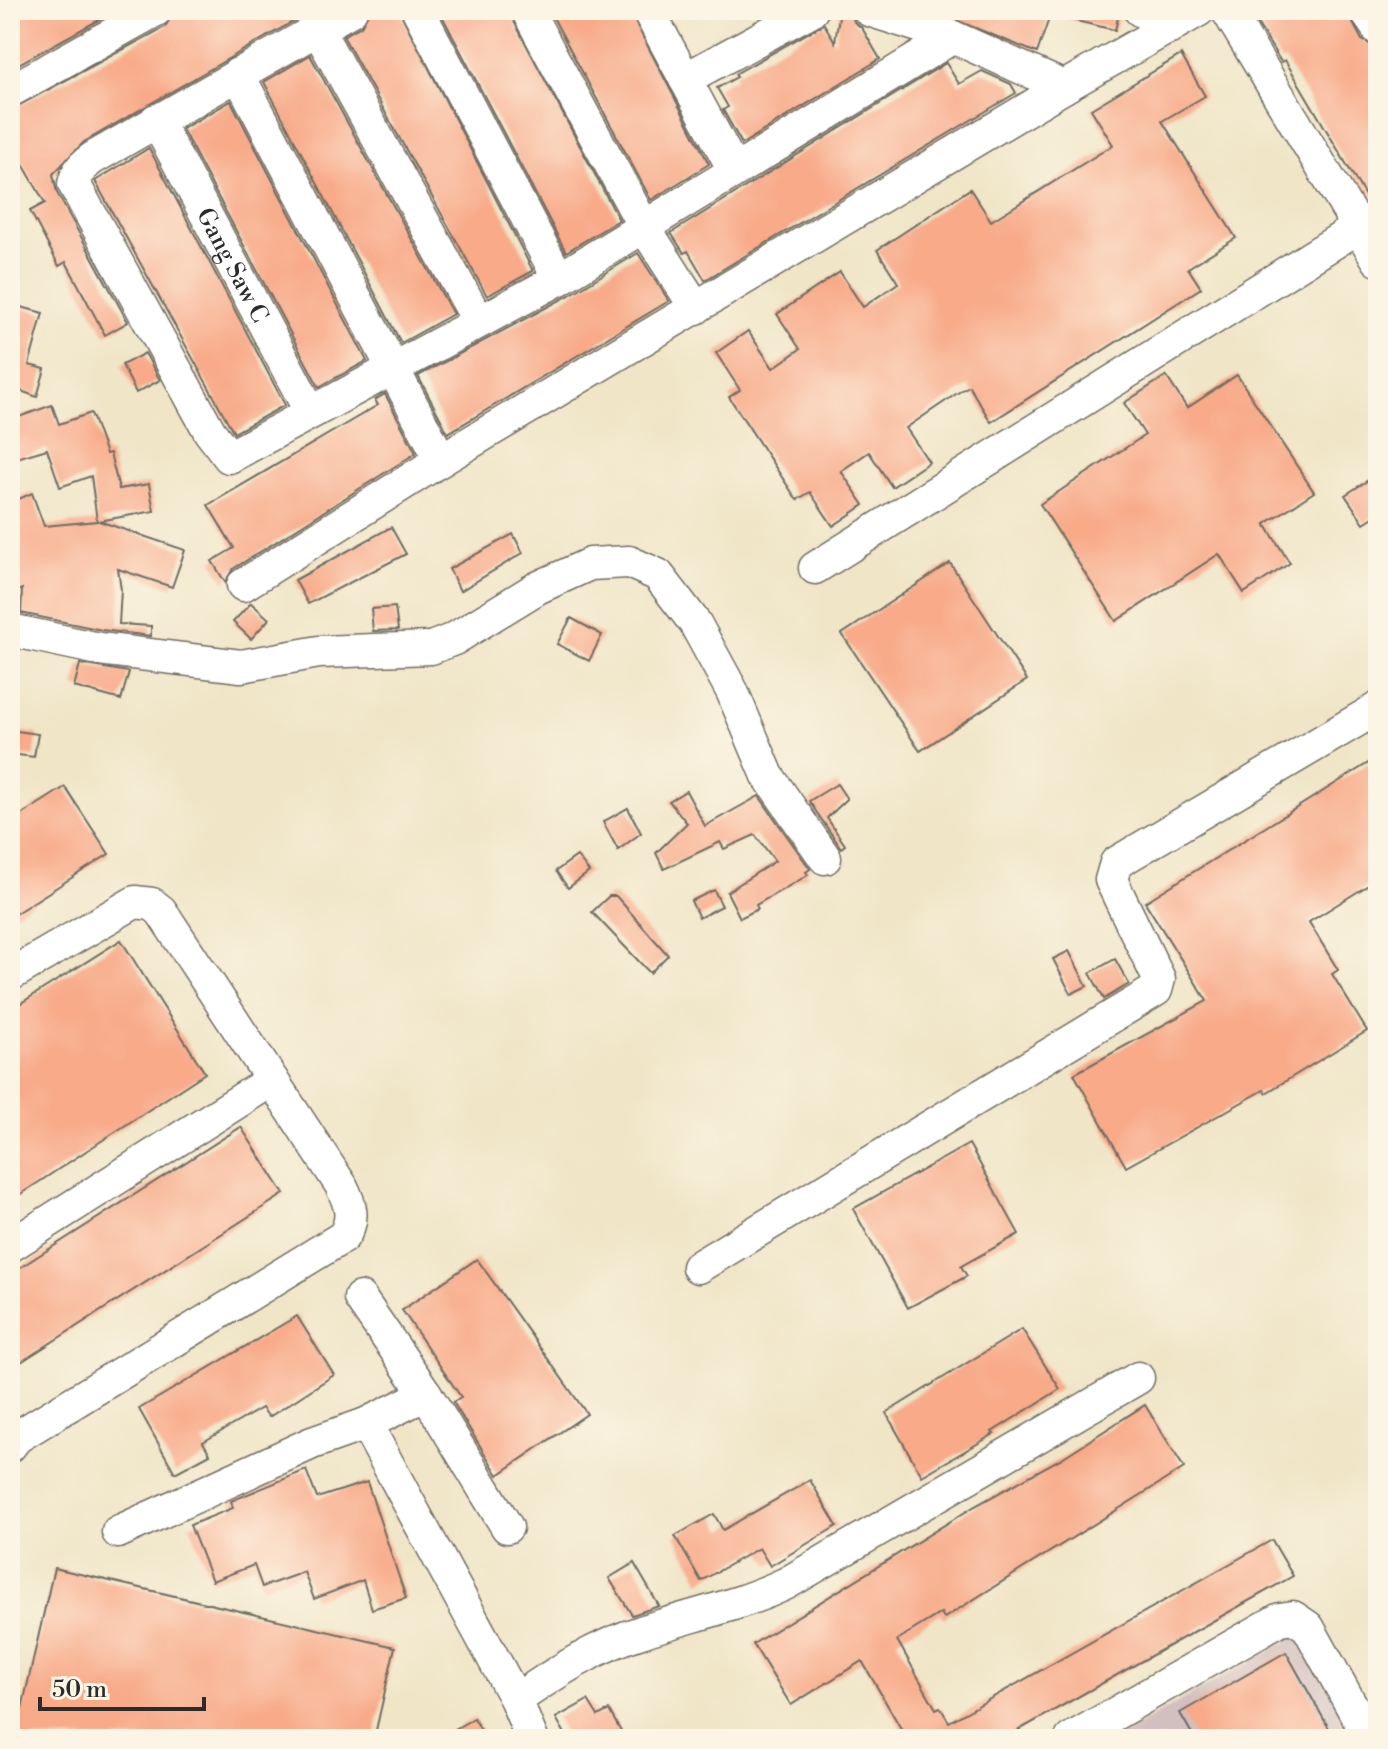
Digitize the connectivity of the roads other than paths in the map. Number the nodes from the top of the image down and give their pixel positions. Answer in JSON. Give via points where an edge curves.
{"nodes":[{"id":1,"x":156,"y":10,"type":"edge"},
{"id":2,"x":351,"y":10,"type":"edge"},
{"id":3,"x":418,"y":10,"type":"edge"},
{"id":4,"x":527,"y":10,"type":"edge"},
{"id":5,"x":648,"y":10,"type":"edge"},
{"id":6,"x":812,"y":10,"type":"edge"},
{"id":7,"x":869,"y":10,"type":"edge"},
{"id":8,"x":1140,"y":10,"type":"edge"},
{"id":9,"x":1199,"y":10,"type":"edge"},
{"id":10,"x":1227,"y":10,"type":"edge"},
{"id":11,"x":1365,"y":10,"type":"edge"},
{"id":12,"x":317,"y":28,"type":"junction"},
{"id":13,"x":1170,"y":28,"type":"junction"},
{"id":14,"x":1378,"y":29,"type":"edge"},
{"id":15,"x":953,"y":37,"type":"junction"},
{"id":16,"x":238,"y":74,"type":"junction"},
{"id":17,"x":685,"y":79,"type":"junction"},
{"id":18,"x":1064,"y":87,"type":"junction"},
{"id":19,"x":11,"y":89,"type":"edge"},
{"id":20,"x":156,"y":120,"type":"junction"},
{"id":21,"x":734,"y":170,"type":"junction"},
{"id":22,"x":1367,"y":222,"type":"edge"},
{"id":23,"x":643,"y":225,"type":"junction"},
{"id":24,"x":1378,"y":260,"type":"edge"},
{"id":25,"x":559,"y":279,"type":"junction"},
{"id":26,"x":696,"y":308,"type":"junction"},
{"id":27,"x":479,"y":322,"type":"junction"},
{"id":28,"x":391,"y":367,"type":"junction"},
{"id":29,"x":310,"y":411,"type":"junction"},
{"id":30,"x":441,"y":460,"type":"junction"},
{"id":31,"x":815,"y":568,"type":"dead end"},
{"id":32,"x":243,"y":585,"type":"dead end"},
{"id":33,"x":10,"y":630,"type":"edge"},
{"id":34,"x":1378,"y":708,"type":"edge"},
{"id":35,"x":825,"y":858,"type":"dead end"},
{"id":36,"x":10,"y":975,"type":"edge"},
{"id":37,"x":272,"y":1080,"type":"junction"},
{"id":38,"x":10,"y":1246,"type":"edge"},
{"id":39,"x":698,"y":1267,"type":"dead end"},
{"id":40,"x":360,"y":1298,"type":"dead end"},
{"id":41,"x":1138,"y":1378,"type":"dead end"},
{"id":42,"x":426,"y":1394,"type":"junction"},
{"id":43,"x":366,"y":1424,"type":"junction"},
{"id":44,"x":10,"y":1446,"type":"edge"},
{"id":45,"x":507,"y":1527,"type":"dead end"},
{"id":46,"x":118,"y":1532,"type":"dead end"},
{"id":47,"x":516,"y":1700,"type":"junction"},
{"id":48,"x":532,"y":1739,"type":"edge"},
{"id":49,"x":1071,"y":1739,"type":"edge"},
{"id":50,"x":1370,"y":1739,"type":"edge"}],
"edges":[{"from":1,"to":19,"type":"street"},
{"from":2,"to":12,"type":"street"},
{"from":3,"to":25,"type":"street"},
{"from":4,"to":23,"type":"street"},
{"from":5,"to":17,"type":"street"},
{"from":6,"to":17,"type":"street"},
{"from":7,"to":15,"type":"street"},
{"from":8,"to":13,"type":"street"},
{"from":9,"to":13,"type":"street"},
{"from":10,"to":22,"type":"street"},
{"from":11,"to":14,"type":"street"},
{"from":12,"to":16,"type":"street"},
{"from":12,"to":27,"type":"street"},
{"from":13,"to":18,"type":"street"},
{"from":15,"to":18,"type":"street"},
{"from":15,"to":21,"type":"street"},
{"from":16,"to":20,"type":"street"},
{"from":16,"to":28,"type":"street"},
{"from":17,"to":21,"type":"street"},
{"from":18,"to":26,"type":"street"},
{"from":20,"to":29,"type":"street","name":"Gang Saw C"},
{"from":20,"to":29,"type":"street","via":[[82,166],[74,184],[225,455],[235,455]]},
{"from":21,"to":23,"type":"street"},
{"from":22,"to":24,"type":"street"},
{"from":22,"to":31,"type":"street"},
{"from":23,"to":25,"type":"street"},
{"from":23,"to":26,"type":"street"},
{"from":25,"to":27,"type":"street"},
{"from":26,"to":30,"type":"street"},
{"from":27,"to":28,"type":"street"},
{"from":28,"to":29,"type":"street"},
{"from":28,"to":30,"type":"street"},
{"from":30,"to":32,"type":"street"},
{"from":33,"to":35,"type":"street","via":[[99,649],[241,666],[319,652],[431,648],[590,564],[629,562],[658,575],[695,623],[732,691],[768,776]]},
{"from":34,"to":39,"type":"street","via":[[1116,863],[1111,880],[1159,979],[1156,990]]},
{"from":36,"to":37,"type":"street","via":[[135,902],[152,904]]},
{"from":37,"to":38,"type":"street"},
{"from":37,"to":44,"type":"street","via":[[351,1205],[343,1237]]},
{"from":40,"to":42,"type":"street"},
{"from":41,"to":47,"type":"street","via":[[787,1583],[747,1602],[639,1632],[561,1669]]},
{"from":42,"to":43,"type":"street"},
{"from":42,"to":45,"type":"street"},
{"from":43,"to":46,"type":"street","via":[[312,1443]]},
{"from":43,"to":47,"type":"street"},
{"from":47,"to":48,"type":"street"},
{"from":49,"to":50,"type":"street","via":[[1280,1619],[1293,1617],[1308,1627]]}]}
